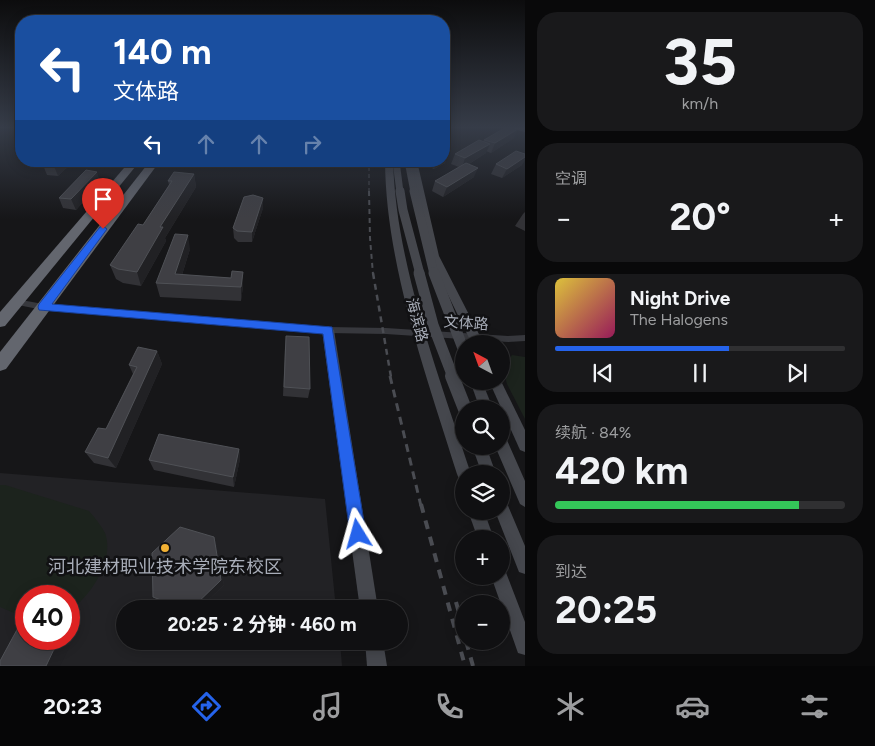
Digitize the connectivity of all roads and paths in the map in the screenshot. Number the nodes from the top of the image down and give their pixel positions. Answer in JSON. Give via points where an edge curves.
{"nodes":[{"id":1,"x":130,"y":167,"type":"edge"},
{"id":2,"x":150,"y":167,"type":"edge"},
{"id":3,"x":389,"y":167,"type":"edge"},
{"id":4,"x":397,"y":167,"type":"edge"},
{"id":5,"x":409,"y":167,"type":"edge"},
{"id":6,"x":413,"y":167,"type":"edge"},
{"id":7,"x":16,"y":302,"type":"junction"},
{"id":8,"x":43,"y":307,"type":"junction"},
{"id":9,"x":0,"y":322,"type":"edge"},
{"id":10,"x":328,"y":330,"type":"junction"},
{"id":11,"x":420,"y":334,"type":"junction"},
{"id":12,"x":458,"y":335,"type":"edge"},
{"id":13,"x":474,"y":335,"type":"edge"},
{"id":14,"x":455,"y":338,"type":"edge"},
{"id":15,"x":525,"y":338,"type":"edge"},
{"id":16,"x":510,"y":339,"type":"edge"},
{"id":17,"x":0,"y":364,"type":"edge"},
{"id":18,"x":499,"y":390,"type":"edge"},
{"id":19,"x":462,"y":400,"type":"edge"},
{"id":20,"x":525,"y":445,"type":"edge"},
{"id":21,"x":506,"y":455,"type":"edge"},
{"id":22,"x":461,"y":465,"type":"edge"},
{"id":23,"x":525,"y":499,"type":"edge"},
{"id":24,"x":507,"y":520,"type":"edge"},
{"id":25,"x":525,"y":566,"type":"edge"},
{"id":26,"x":503,"y":585,"type":"edge"},
{"id":27,"x":368,"y":600,"type":"edge"},
{"id":28,"x":525,"y":646,"type":"edge"},
{"id":29,"x":375,"y":650,"type":"edge"},
{"id":30,"x":377,"y":666,"type":"edge"}],
"edges":[{"from":1,"to":7,"type":"highway"},
{"from":2,"to":8,"type":"highway"},
{"from":3,"to":11,"type":"street","name":"海滨路","via":[[402,266]]},
{"from":4,"to":19,"type":"street","name":"海滨路","bridge":true,"via":[[403,210],[433,325]]},
{"from":5,"to":12,"type":"street","name":"海滨路","bridge":true,"via":[[436,280]]},
{"from":6,"to":13,"type":"street","via":[[434,256]]},
{"from":7,"to":8,"type":"street","name":"文体路"},
{"from":7,"to":9,"type":"highway"},
{"from":8,"to":10,"type":"street","name":"文体路"},
{"from":8,"to":17,"type":"highway"},
{"from":10,"to":11,"type":"street","name":"文体路"},
{"from":10,"to":27,"type":"street"},
{"from":11,"to":14,"type":"street","name":"文体路"},
{"from":11,"to":22,"type":"street","name":"海滨路"},
{"from":15,"to":16,"type":"street","name":"文体路"},
{"from":18,"to":20,"type":"street"},
{"from":21,"to":23,"type":"street"},
{"from":24,"to":25,"type":"street"},
{"from":26,"to":28,"type":"street"},
{"from":29,"to":30,"type":"street"}]}
